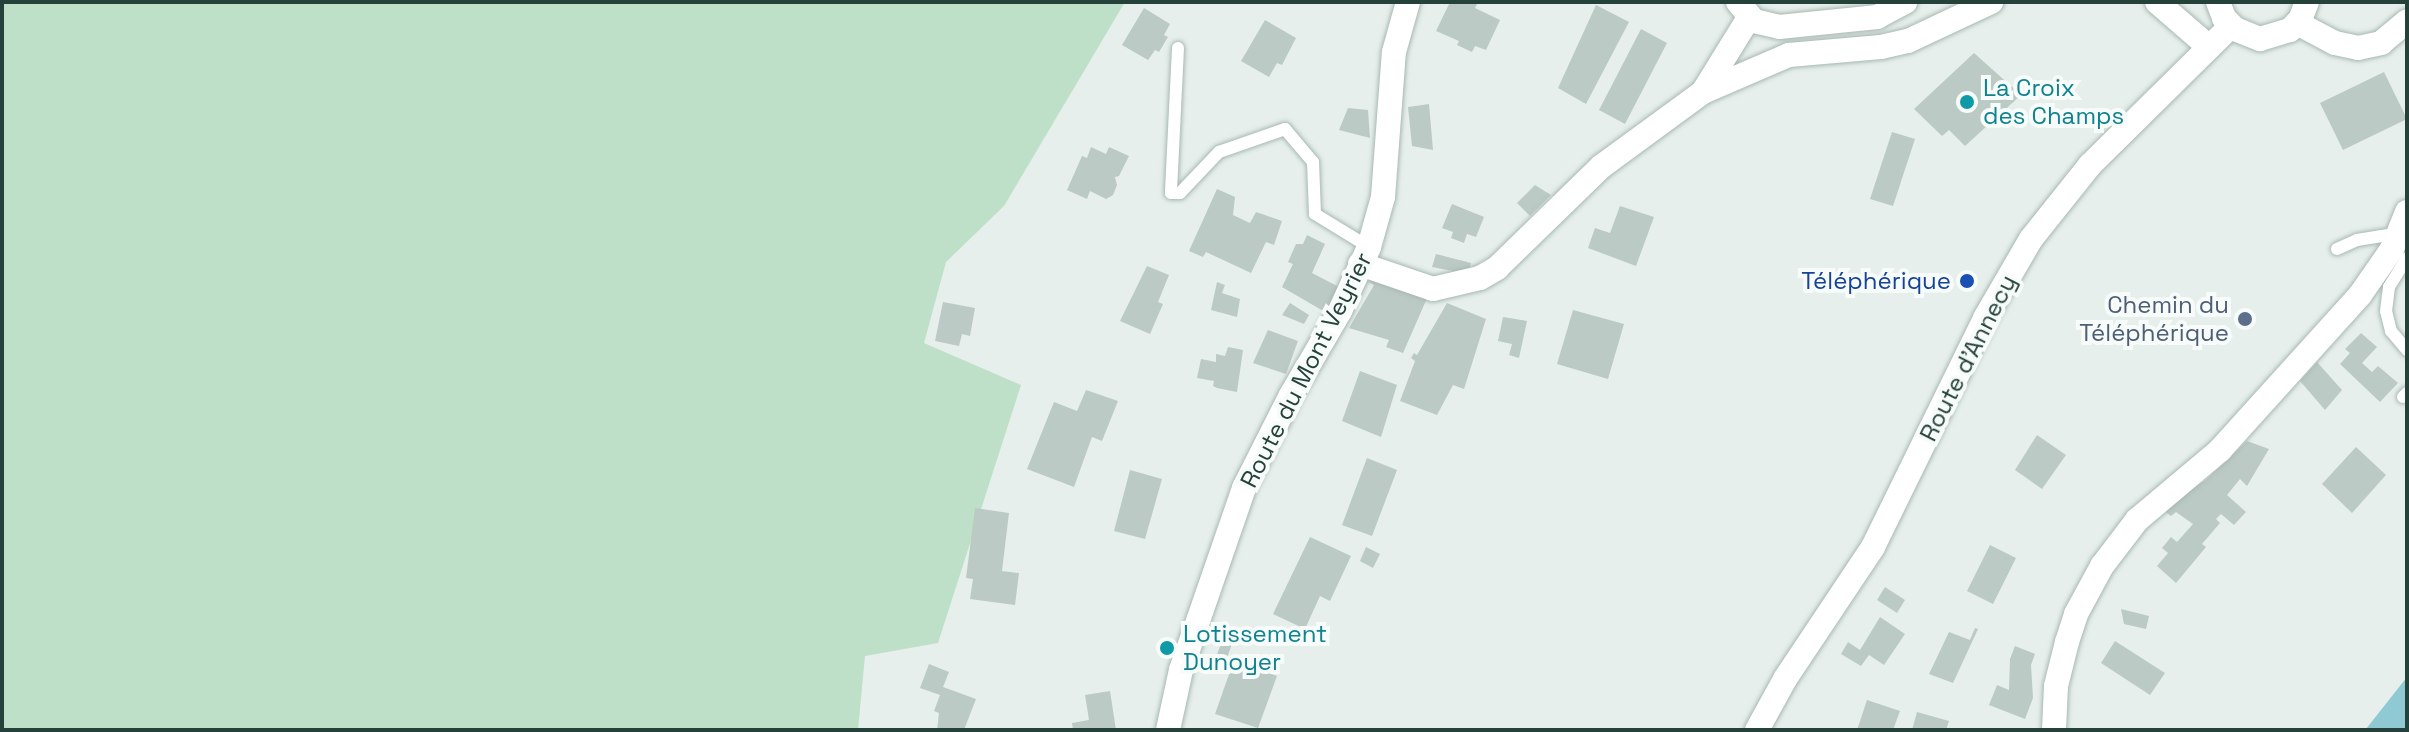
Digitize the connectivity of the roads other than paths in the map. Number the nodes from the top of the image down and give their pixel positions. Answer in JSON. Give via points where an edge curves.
{"nodes":[{"id":1,"x":1408,"y":2,"type":"edge"},
{"id":2,"x":1905,"y":2,"type":"edge"},
{"id":3,"x":1991,"y":2,"type":"edge"},
{"id":4,"x":2157,"y":2,"type":"edge"},
{"id":5,"x":2218,"y":2,"type":"edge"},
{"id":6,"x":1744,"y":9,"type":"edge"},
{"id":7,"x":2302,"y":13,"type":"edge"},
{"id":8,"x":2407,"y":21,"type":"edge"},
{"id":9,"x":2231,"y":26,"type":"junction"},
{"id":10,"x":2209,"y":47,"type":"junction"},
{"id":11,"x":1178,"y":48,"type":"dead end"},
{"id":12,"x":1703,"y":92,"type":"junction"},
{"id":13,"x":2403,"y":240,"type":"edge"},
{"id":14,"x":2337,"y":249,"type":"dead end"},
{"id":15,"x":1365,"y":256,"type":"junction"},
{"id":16,"x":2407,"y":350,"type":"edge"},
{"id":17,"x":1168,"y":730,"type":"edge"},
{"id":18,"x":1757,"y":730,"type":"edge"},
{"id":19,"x":2054,"y":730,"type":"edge"}],
"edges":[{"from":1,"to":15,"type":"street","name":"Route du Mont Veyrier","via":[[1394,52],[1383,197]]},
{"from":2,"to":6,"type":"street","via":[[1877,17],[1779,27]]},
{"from":3,"to":12,"type":"street","via":[[1908,41],[1796,53]]},
{"from":4,"to":10,"type":"street"},
{"from":5,"to":9,"type":"street"},
{"from":6,"to":12,"type":"street"},
{"from":7,"to":8,"type":"street","via":[[2335,43],[2358,48],[2381,43]]},
{"from":7,"to":9,"type":"street","via":[[2280,36],[2265,39]]},
{"from":9,"to":10,"type":"street","name":"Route d'Annecy"},
{"from":10,"to":18,"type":"street","name":"Route d'Annecy","via":[[2090,165],[2031,239],[1985,318],[1873,547]]},
{"from":11,"to":15,"type":"lane","via":[[1171,193],[1180,193],[1219,152],[1285,129],[1313,162],[1315,214]]},
{"from":12,"to":15,"type":"street","via":[[1602,166],[1489,274],[1433,289]]},
{"from":13,"to":14,"type":"lane","via":[[2357,240]]},
{"from":13,"to":16,"type":"lane","via":[[2386,311],[2391,331]]},
{"from":13,"to":19,"type":"street","via":[[2253,416],[2137,520],[2108,557],[2087,590],[2067,642],[2056,686]]},
{"from":15,"to":17,"type":"street","name":"Route du Mont Veyrier","via":[[1244,488],[1181,670]]}]}
